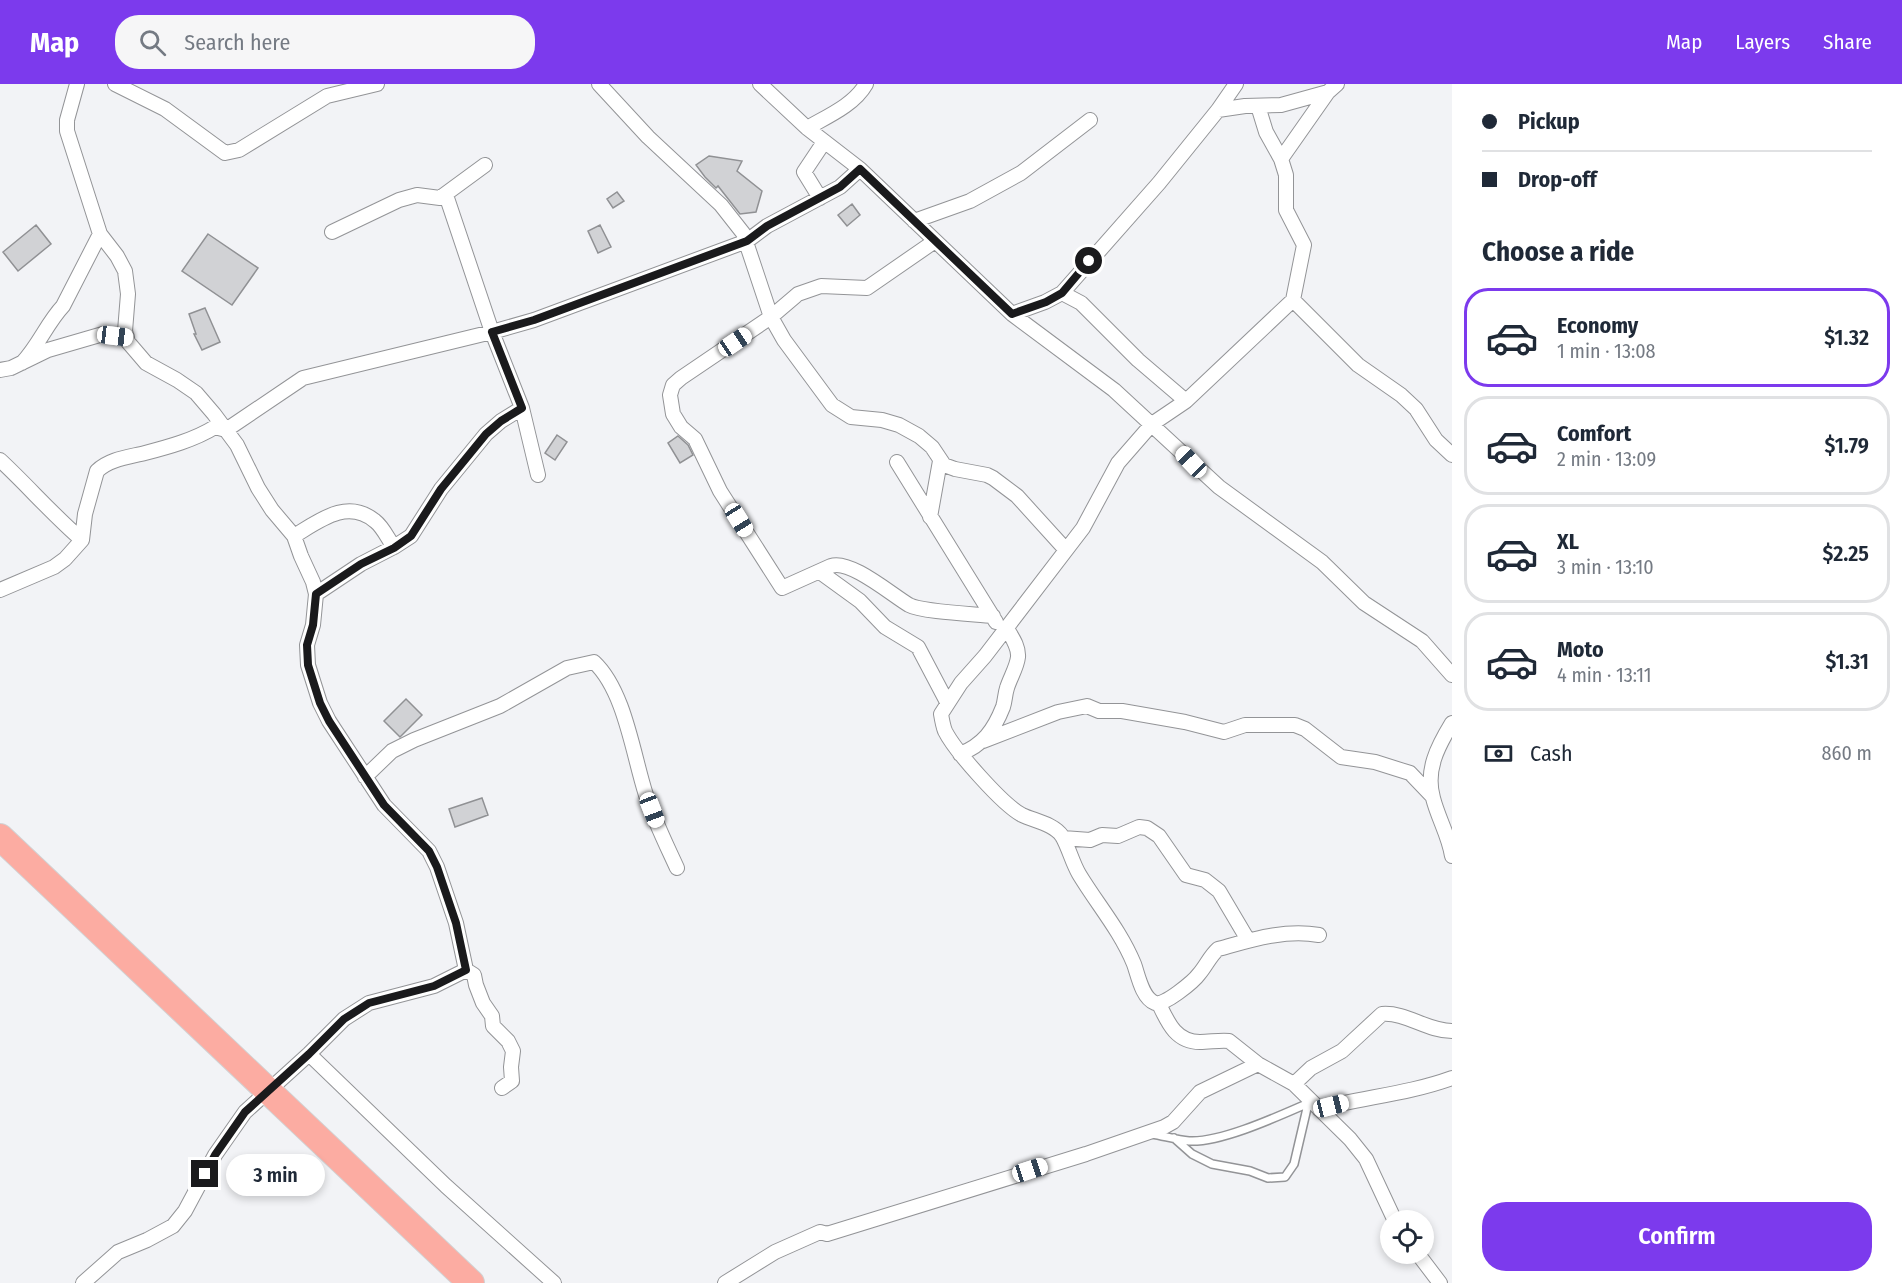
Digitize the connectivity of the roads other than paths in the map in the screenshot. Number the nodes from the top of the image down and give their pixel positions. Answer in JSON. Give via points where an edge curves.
{"nodes":[{"id":1,"x":77,"y":84,"type":"edge"},
{"id":2,"x":115,"y":84,"type":"edge"},
{"id":3,"x":377,"y":84,"type":"edge"},
{"id":4,"x":599,"y":84,"type":"edge"},
{"id":5,"x":760,"y":84,"type":"edge"},
{"id":6,"x":866,"y":84,"type":"edge"},
{"id":7,"x":1236,"y":84,"type":"edge"},
{"id":8,"x":1332,"y":88,"type":"edge"},
{"id":9,"x":1258,"y":106,"type":"junction"},
{"id":10,"x":1218,"y":110,"type":"junction"},
{"id":11,"x":1090,"y":120,"type":"dead end"},
{"id":12,"x":807,"y":128,"type":"junction"},
{"id":13,"x":824,"y":142,"type":"junction"},
{"id":14,"x":1281,"y":159,"type":"junction"},
{"id":15,"x":485,"y":165,"type":"dead end"},
{"id":16,"x":860,"y":169,"type":"junction"},
{"id":17,"x":446,"y":195,"type":"junction"},
{"id":18,"x":820,"y":198,"type":"junction"},
{"id":19,"x":914,"y":221,"type":"junction"},
{"id":20,"x":332,"y":232,"type":"dead end"},
{"id":21,"x":100,"y":234,"type":"junction"},
{"id":22,"x":747,"y":241,"type":"junction"},
{"id":23,"x":935,"y":242,"type":"junction"},
{"id":24,"x":1062,"y":293,"type":"junction"},
{"id":25,"x":1293,"y":300,"type":"junction"},
{"id":26,"x":1012,"y":314,"type":"junction"},
{"id":27,"x":771,"y":317,"type":"junction"},
{"id":28,"x":492,"y":332,"type":"junction"},
{"id":29,"x":127,"y":337,"type":"junction"},
{"id":30,"x":22,"y":363,"type":"junction"},
{"id":31,"x":1,"y":371,"type":"edge"},
{"id":32,"x":1186,"y":401,"type":"junction"},
{"id":33,"x":522,"y":408,"type":"junction"},
{"id":34,"x":1152,"y":424,"type":"junction"},
{"id":35,"x":226,"y":430,"type":"junction"},
{"id":36,"x":1452,"y":456,"type":"edge"},
{"id":37,"x":0,"y":460,"type":"edge"},
{"id":38,"x":940,"y":461,"type":"junction"},
{"id":39,"x":897,"y":462,"type":"dead end"},
{"id":40,"x":538,"y":475,"type":"dead end"},
{"id":41,"x":930,"y":517,"type":"junction"},
{"id":42,"x":294,"y":536,"type":"junction"},
{"id":43,"x":82,"y":540,"type":"junction"},
{"id":44,"x":394,"y":548,"type":"junction"},
{"id":45,"x":1066,"y":550,"type":"junction"},
{"id":46,"x":820,"y":572,"type":"junction"},
{"id":47,"x":0,"y":590,"type":"edge"},
{"id":48,"x":316,"y":594,"type":"junction"},
{"id":49,"x":993,"y":616,"type":"junction"},
{"id":50,"x":1004,"y":629,"type":"junction"},
{"id":51,"x":1452,"y":675,"type":"edge"},
{"id":52,"x":947,"y":702,"type":"junction"},
{"id":53,"x":1452,"y":723,"type":"edge"},
{"id":54,"x":983,"y":741,"type":"junction"},
{"id":55,"x":960,"y":754,"type":"junction"},
{"id":56,"x":365,"y":777,"type":"junction"},
{"id":57,"x":1432,"y":796,"type":"junction"},
{"id":58,"x":0,"y":837,"type":"edge"},
{"id":59,"x":1063,"y":838,"type":"junction"},
{"id":60,"x":1452,"y":856,"type":"edge"},
{"id":61,"x":677,"y":868,"type":"dead end"},
{"id":62,"x":1318,"y":935,"type":"dead end"},
{"id":63,"x":1248,"y":940,"type":"junction"},
{"id":64,"x":466,"y":970,"type":"junction"},
{"id":65,"x":1159,"y":1004,"type":"junction"},
{"id":66,"x":1452,"y":1031,"type":"edge"},
{"id":67,"x":309,"y":1054,"type":"junction"},
{"id":68,"x":1258,"y":1064,"type":"junction"},
{"id":69,"x":1452,"y":1078,"type":"edge"},
{"id":70,"x":1294,"y":1084,"type":"junction"},
{"id":71,"x":502,"y":1088,"type":"dead end"},
{"id":72,"x":267,"y":1091,"type":"junction"},
{"id":73,"x":1313,"y":1105,"type":"junction"},
{"id":74,"x":1147,"y":1133,"type":"junction"},
{"id":75,"x":1174,"y":1138,"type":"junction"},
{"id":76,"x":1390,"y":1210,"type":"edge"},
{"id":77,"x":1426,"y":1264,"type":"edge"},
{"id":78,"x":82,"y":1283,"type":"edge"},
{"id":79,"x":471,"y":1283,"type":"edge"},
{"id":80,"x":554,"y":1283,"type":"edge"},
{"id":81,"x":725,"y":1283,"type":"edge"},
{"id":82,"x":1440,"y":1283,"type":"edge"}],
"edges":[{"from":1,"to":21,"type":"street","via":[[67,131]]},
{"from":2,"to":3,"type":"street","via":[[165,109],[225,153],[239,150],[327,96]]},
{"from":4,"to":22,"type":"street","via":[[648,137],[722,205]]},
{"from":5,"to":12,"type":"street"},
{"from":6,"to":12,"type":"street","via":[[860,94],[838,111]]},
{"from":7,"to":10,"type":"street"},
{"from":8,"to":9,"type":"street","via":[[1281,105]]},
{"from":8,"to":14,"type":"street"},
{"from":9,"to":10,"type":"street"},
{"from":9,"to":14,"type":"street","via":[[1266,132]]},
{"from":10,"to":24,"type":"street"},
{"from":11,"to":19,"type":"street","via":[[1021,173],[970,201]]},
{"from":12,"to":13,"type":"street"},
{"from":13,"to":16,"type":"street"},
{"from":13,"to":18,"type":"street","via":[[804,172]]},
{"from":14,"to":25,"type":"street","via":[[1286,175],[1286,210],[1304,245]]},
{"from":15,"to":17,"type":"street"},
{"from":16,"to":18,"type":"street"},
{"from":16,"to":19,"type":"street"},
{"from":17,"to":20,"type":"street","via":[[417,195],[399,200]]},
{"from":17,"to":28,"type":"street"},
{"from":18,"to":22,"type":"street"},
{"from":19,"to":23,"type":"street"},
{"from":21,"to":29,"type":"street","via":[[125,271]]},
{"from":21,"to":30,"type":"street","via":[[63,306]]},
{"from":22,"to":27,"type":"street"},
{"from":22,"to":28,"type":"street"},
{"from":23,"to":26,"type":"street"},
{"from":23,"to":27,"type":"street","via":[[867,288],[819,286],[793,297]]},
{"from":24,"to":26,"type":"street"},
{"from":24,"to":32,"type":"street","via":[[1081,303]]},
{"from":25,"to":32,"type":"street"},
{"from":25,"to":36,"type":"street","via":[[1358,365],[1408,402]]},
{"from":26,"to":34,"type":"street","via":[[1114,390]]},
{"from":27,"to":38,"type":"street","via":[[832,405],[851,417],[899,425],[932,447]]},
{"from":27,"to":46,"type":"street","via":[[681,378],[671,390],[672,409],[676,420],[702,450],[720,491],[781,587]]},
{"from":28,"to":33,"type":"street"},
{"from":28,"to":35,"type":"street","via":[[303,378]]},
{"from":29,"to":30,"type":"street","via":[[103,334],[48,350]]},
{"from":29,"to":35,"type":"street","via":[[146,363],[196,393]]},
{"from":30,"to":31,"type":"street"},
{"from":32,"to":34,"type":"street"},
{"from":33,"to":40,"type":"street"},
{"from":33,"to":44,"type":"street","via":[[486,434],[441,489],[411,536]]},
{"from":34,"to":45,"type":"street","via":[[1119,463],[1083,528]]},
{"from":34,"to":51,"type":"street","via":[[1219,487],[1322,562],[1364,603],[1422,641]]},
{"from":35,"to":42,"type":"street","via":[[272,510]]},
{"from":35,"to":43,"type":"street","via":[[215,427],[168,447],[102,466],[97,471],[85,514]]},
{"from":37,"to":43,"type":"street"},
{"from":38,"to":41,"type":"street"},
{"from":38,"to":45,"type":"street","via":[[955,469],[993,478],[1017,496]]},
{"from":39,"to":41,"type":"street"},
{"from":41,"to":49,"type":"street"},
{"from":42,"to":44,"type":"street","via":[[330,514],[354,512],[377,522]]},
{"from":42,"to":48,"type":"street"},
{"from":43,"to":47,"type":"street","via":[[54,567]]},
{"from":44,"to":48,"type":"street"},
{"from":45,"to":50,"type":"street"},
{"from":46,"to":49,"type":"street","via":[[840,564],[914,607]]},
{"from":46,"to":52,"type":"street","via":[[885,627],[918,647]]},
{"from":48,"to":56,"type":"street","via":[[307,645],[308,665],[329,721]]},
{"from":49,"to":50,"type":"street"},
{"from":50,"to":52,"type":"street"},
{"from":50,"to":54,"type":"street","via":[[1017,645],[1018,658],[1003,705]]},
{"from":52,"to":55,"type":"street","via":[[941,714],[943,724]]},
{"from":53,"to":57,"type":"street","via":[[1433,759]]},
{"from":54,"to":55,"type":"street"},
{"from":54,"to":57,"type":"street","via":[[1058,712],[1087,706],[1224,732],[1245,725],[1295,725],[1341,757],[1410,773]]},
{"from":55,"to":59,"type":"street","via":[[1008,805],[1053,828]]},
{"from":56,"to":61,"type":"street","via":[[392,751],[407,743],[500,706],[567,668],[594,662],[604,671],[617,699],[646,796]]},
{"from":56,"to":64,"type":"street","via":[[384,805],[429,851],[456,923]]},
{"from":57,"to":60,"type":"street"},
{"from":58,"to":72,"type":"highway"},
{"from":59,"to":63,"type":"street","via":[[1118,836],[1139,827],[1153,831],[1186,875],[1205,880],[1219,891]]},
{"from":59,"to":65,"type":"street","via":[[1081,876],[1116,927],[1144,991],[1152,1002]]},
{"from":62,"to":63,"type":"street","via":[[1302,932]]},
{"from":63,"to":65,"type":"street","via":[[1218,948],[1199,975]]},
{"from":64,"to":67,"type":"street","via":[[434,986],[369,1003],[344,1019]]},
{"from":64,"to":71,"type":"street","via":[[474,975],[493,1026],[513,1051],[512,1081]]},
{"from":65,"to":68,"type":"street","via":[[1182,1038],[1229,1041]]},
{"from":66,"to":70,"type":"street","via":[[1382,1014],[1342,1051],[1311,1068]]},
{"from":67,"to":72,"type":"street"},
{"from":67,"to":80,"type":"street"},
{"from":68,"to":70,"type":"street"},
{"from":68,"to":74,"type":"street","via":[[1200,1092],[1173,1122]]},
{"from":69,"to":73,"type":"street","via":[[1389,1096]]},
{"from":70,"to":73,"type":"street"},
{"from":72,"to":78,"type":"street","via":[[245,1112],[215,1155],[173,1226],[118,1252]]},
{"from":72,"to":79,"type":"highway"},
{"from":73,"to":75,"type":"lane","via":[[1216,1137],[1189,1141]]},
{"from":73,"to":75,"type":"lane","via":[[1294,1164],[1280,1178],[1200,1159]]},
{"from":73,"to":76,"type":"street","via":[[1366,1159]]},
{"from":74,"to":75,"type":"lane"},
{"from":74,"to":81,"type":"street","via":[[827,1234],[820,1232],[775,1252]]},
{"from":77,"to":82,"type":"street"}]}
